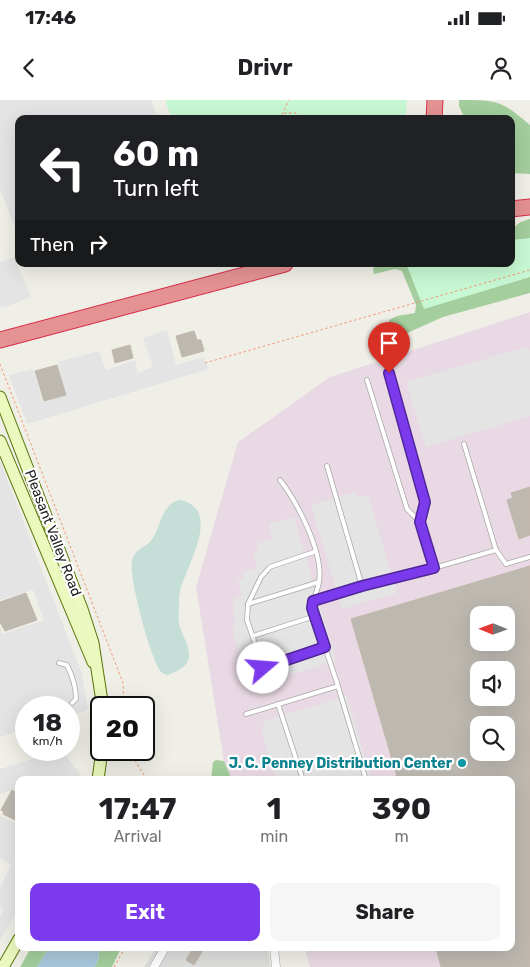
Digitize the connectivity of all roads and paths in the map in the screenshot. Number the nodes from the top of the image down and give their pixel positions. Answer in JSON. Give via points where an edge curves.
{"nodes":[{"id":1,"x":290,"y":100,"type":"edge"},
{"id":2,"x":436,"y":100,"type":"edge"},
{"id":3,"x":283,"y":113,"type":"joint"},
{"id":4,"x":297,"y":115,"type":"edge"},
{"id":5,"x":434,"y":115,"type":"edge"},
{"id":6,"x":530,"y":207,"type":"edge"},
{"id":7,"x":515,"y":209,"type":"edge"},
{"id":8,"x":274,"y":267,"type":"edge"},
{"id":9,"x":530,"y":270,"type":"edge"},
{"id":10,"x":0,"y":340,"type":"edge"},
{"id":11,"x":205,"y":363,"type":"dead end"},
{"id":12,"x":0,"y":364,"type":"edge"},
{"id":13,"x":389,"y":373,"type":"dead end"},
{"id":14,"x":367,"y":380,"type":"dead end"},
{"id":15,"x":0,"y":397,"type":"edge"},
{"id":16,"x":0,"y":441,"type":"edge"},
{"id":17,"x":464,"y":444,"type":"dead end"},
{"id":18,"x":327,"y":466,"type":"dead end"},
{"id":19,"x":280,"y":480,"type":"dead end"},
{"id":20,"x":39,"y":497,"type":"junction"},
{"id":21,"x":25,"y":503,"type":"junction"},
{"id":22,"x":420,"y":522,"type":"junction"},
{"id":23,"x":496,"y":550,"type":"junction"},
{"id":24,"x":314,"y":552,"type":"junction"},
{"id":25,"x":530,"y":557,"type":"edge"},
{"id":26,"x":434,"y":568,"type":"junction"},
{"id":27,"x":319,"y":582,"type":"junction"},
{"id":28,"x":362,"y":586,"type":"junction"},
{"id":29,"x":313,"y":601,"type":"junction"},
{"id":30,"x":248,"y":604,"type":"junction"},
{"id":31,"x":315,"y":616,"type":"junction"},
{"id":32,"x":253,"y":636,"type":"junction"},
{"id":33,"x":325,"y":647,"type":"junction"},
{"id":34,"x":59,"y":663,"type":"dead end"},
{"id":35,"x":97,"y":671,"type":"junction"},
{"id":36,"x":338,"y":686,"type":"junction"},
{"id":37,"x":76,"y":696,"type":"edge"},
{"id":38,"x":101,"y":696,"type":"edge"},
{"id":39,"x":124,"y":696,"type":"edge"},
{"id":40,"x":278,"y":704,"type":"junction"},
{"id":41,"x":246,"y":714,"type":"dead end"},
{"id":42,"x":101,"y":761,"type":"edge"},
{"id":43,"x":136,"y":761,"type":"edge"},
{"id":44,"x":99,"y":776,"type":"edge"},
{"id":45,"x":145,"y":776,"type":"edge"},
{"id":46,"x":301,"y":776,"type":"edge"},
{"id":47,"x":365,"y":776,"type":"edge"},
{"id":48,"x":15,"y":946,"type":"edge"},
{"id":49,"x":123,"y":951,"type":"edge"},
{"id":50,"x":163,"y":951,"type":"edge"},
{"id":51,"x":274,"y":951,"type":"edge"},
{"id":52,"x":3,"y":967,"type":"edge"},
{"id":53,"x":114,"y":967,"type":"edge"},
{"id":54,"x":154,"y":967,"type":"edge"},
{"id":55,"x":276,"y":967,"type":"edge"}],
"edges":[{"from":1,"to":3,"type":"path"},
{"from":2,"to":5,"type":"highway"},
{"from":3,"to":4,"type":"path"},
{"from":6,"to":7,"type":"highway"},
{"from":8,"to":10,"type":"highway"},
{"from":9,"to":11,"type":"path"},
{"from":12,"to":39,"type":"path","via":[[123,683]]},
{"from":13,"to":22,"type":"lane","via":[[425,502]]},
{"from":14,"to":22,"type":"lane","via":[[407,508]]},
{"from":15,"to":20,"type":"main road","name":"Pleasant Valley Road"},
{"from":16,"to":21,"type":"main road","name":"Pleasant Valley Road"},
{"from":17,"to":23,"type":"lane"},
{"from":18,"to":28,"type":"lane"},
{"from":19,"to":24,"type":"lane","via":[[310,532]]},
{"from":20,"to":21,"type":"main road"},
{"from":20,"to":35,"type":"main road","name":"Pleasant Valley Road","via":[[82,609],[93,643]]},
{"from":21,"to":35,"type":"main road","name":"Pleasant Valley Road"},
{"from":22,"to":26,"type":"lane"},
{"from":23,"to":25,"type":"lane","via":[[506,564]]},
{"from":23,"to":26,"type":"lane"},
{"from":24,"to":27,"type":"lane"},
{"from":24,"to":30,"type":"lane","via":[[270,567],[261,577]]},
{"from":26,"to":28,"type":"lane"},
{"from":27,"to":29,"type":"lane"},
{"from":27,"to":30,"type":"lane"},
{"from":28,"to":29,"type":"lane"},
{"from":29,"to":31,"type":"lane"},
{"from":30,"to":32,"type":"lane","via":[[247,620]]},
{"from":31,"to":32,"type":"lane"},
{"from":31,"to":33,"type":"lane"},
{"from":32,"to":33,"type":"lane","via":[[263,668]]},
{"from":33,"to":36,"type":"lane"},
{"from":34,"to":37,"type":"lane","via":[[67,665]]},
{"from":35,"to":38,"type":"main road","name":"Pleasant Valley Road"},
{"from":36,"to":40,"type":"lane"},
{"from":36,"to":47,"type":"lane"},
{"from":40,"to":41,"type":"lane"},
{"from":40,"to":46,"type":"lane"},
{"from":42,"to":44,"type":"main road"},
{"from":43,"to":45,"type":"path"},
{"from":48,"to":52,"type":"main road"},
{"from":49,"to":53,"type":"path"},
{"from":50,"to":54,"type":"street"},
{"from":51,"to":55,"type":"street"}]}
